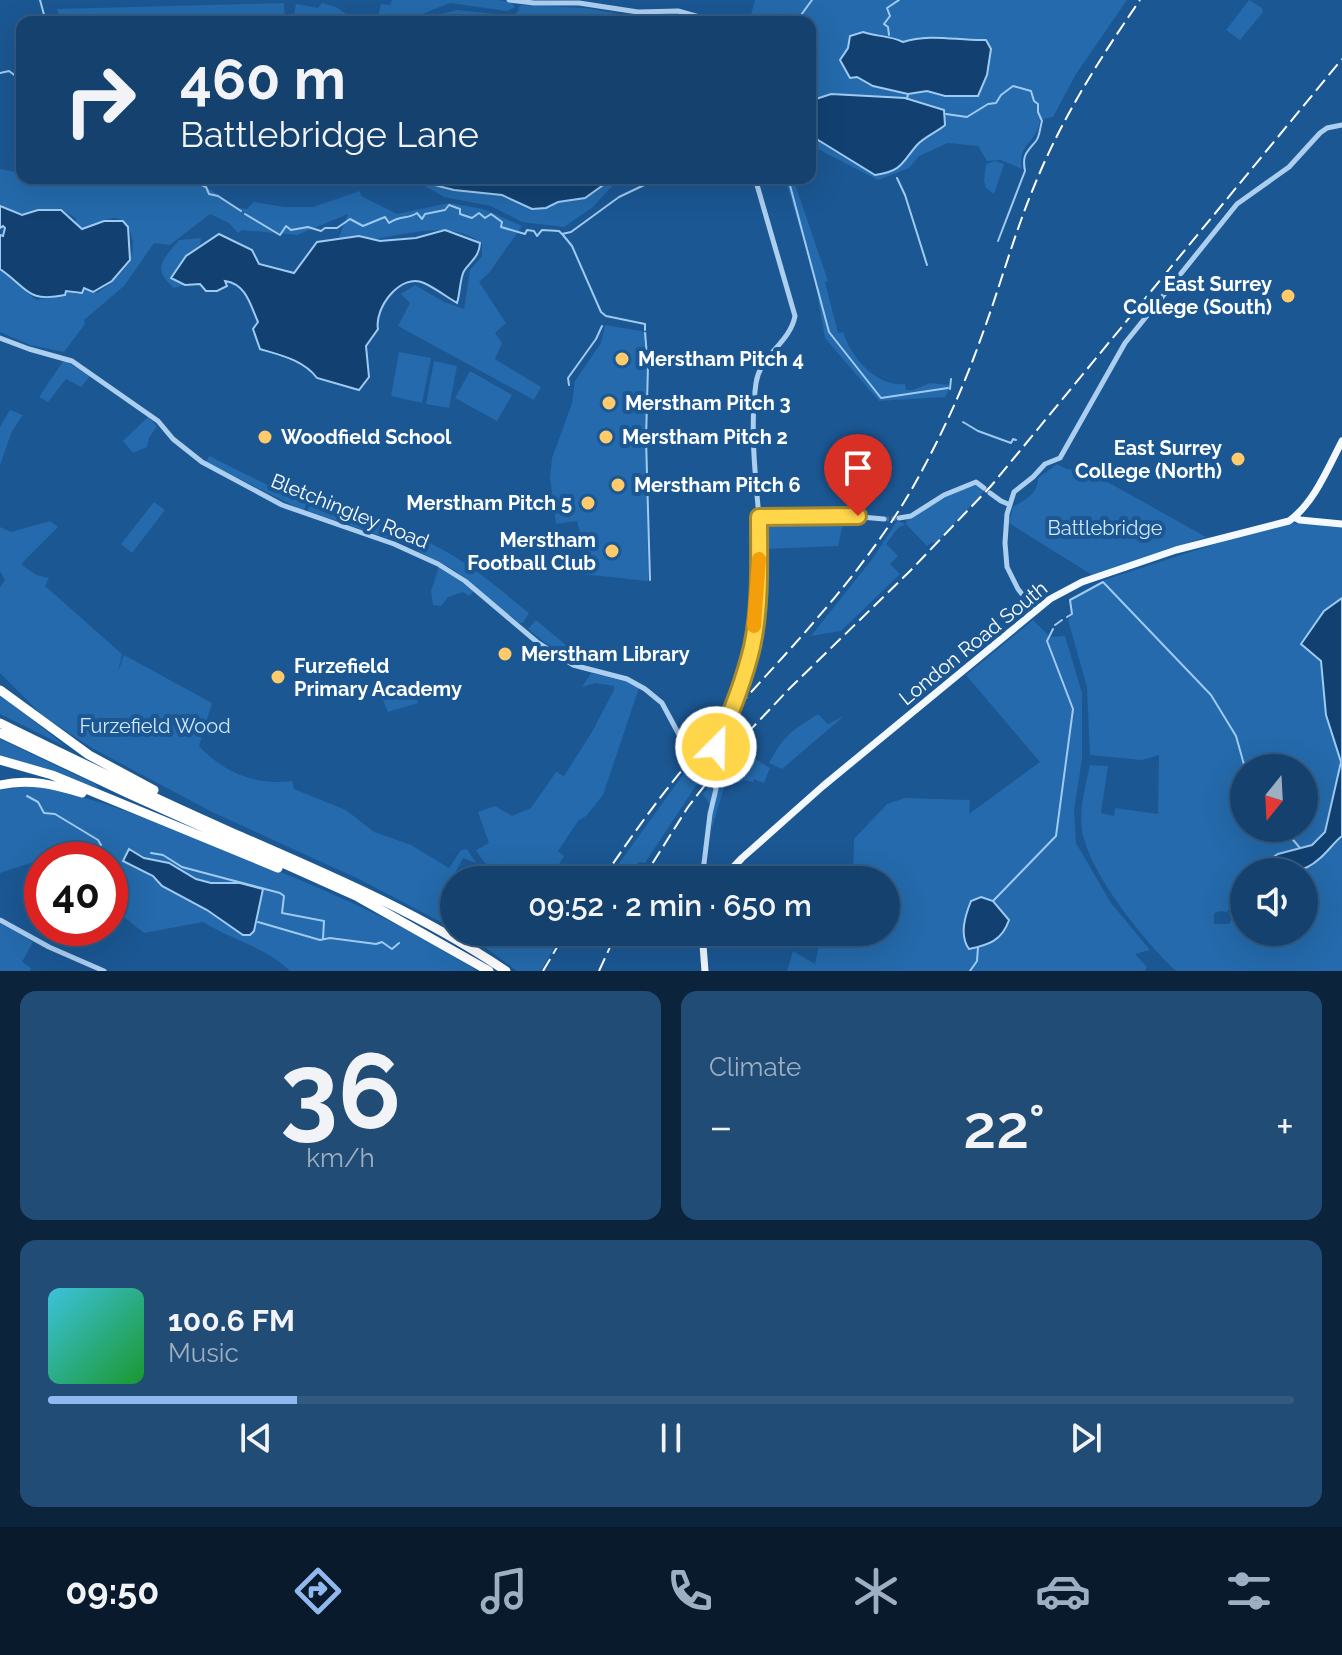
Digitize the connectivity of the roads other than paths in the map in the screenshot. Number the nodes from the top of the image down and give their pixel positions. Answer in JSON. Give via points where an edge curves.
{"nodes":[{"id":1,"x":509,"y":0,"type":"edge"},
{"id":2,"x":696,"y":16,"type":"edge"},
{"id":3,"x":1342,"y":125,"type":"edge"},
{"id":4,"x":757,"y":184,"type":"edge"},
{"id":5,"x":0,"y":338,"type":"edge"},
{"id":6,"x":1342,"y":441,"type":"edge"},
{"id":7,"x":984,"y":488,"type":"dead end"},
{"id":8,"x":990,"y":493,"type":"dead end"},
{"id":9,"x":1008,"y":504,"type":"junction"},
{"id":10,"x":759,"y":517,"type":"junction"},
{"id":11,"x":1294,"y":517,"type":"junction"},
{"id":12,"x":899,"y":518,"type":"tunnel mouth"},
{"id":13,"x":884,"y":519,"type":"tunnel mouth"},
{"id":14,"x":1342,"y":524,"type":"edge"},
{"id":15,"x":1035,"y":611,"type":"junction"},
{"id":16,"x":0,"y":682,"type":"edge"},
{"id":17,"x":0,"y":690,"type":"edge"},
{"id":18,"x":19,"y":704,"type":"junction"},
{"id":19,"x":0,"y":723,"type":"edge"},
{"id":20,"x":0,"y":733,"type":"edge"},
{"id":21,"x":0,"y":760,"type":"edge"},
{"id":22,"x":704,"y":764,"type":"junction"},
{"id":23,"x":0,"y":785,"type":"edge"},
{"id":24,"x":109,"y":798,"type":"junction"},
{"id":25,"x":179,"y":808,"type":"junction"},
{"id":26,"x":704,"y":866,"type":"edge"},
{"id":27,"x":734,"y":866,"type":"edge"},
{"id":28,"x":392,"y":914,"type":"junction"},
{"id":29,"x":0,"y":920,"type":"edge"},
{"id":30,"x":703,"y":946,"type":"edge"},
{"id":31,"x":104,"y":971,"type":"edge"},
{"id":32,"x":489,"y":971,"type":"edge"},
{"id":33,"x":506,"y":971,"type":"edge"},
{"id":34,"x":705,"y":971,"type":"edge"}],
"edges":[{"from":1,"to":2,"type":"street"},
{"from":3,"to":9,"type":"street","via":[[1327,128],[1289,167],[1237,204],[1125,343],[1060,458],[1045,464]]},
{"from":4,"to":10,"type":"street","via":[[795,316],[788,335],[758,373]]},
{"from":5,"to":22,"type":"street","name":"Bletchingley Road","via":[[72,361],[158,421],[202,462],[282,505],[438,564],[573,665],[645,689],[662,703],[683,742]]},
{"from":6,"to":11,"type":"main road","via":[[1312,496]]},
{"from":7,"to":12,"type":"street","via":[[976,482]]},
{"from":8,"to":9,"type":"street"},
{"from":9,"to":15,"type":"street","via":[[1007,567]]},
{"from":10,"to":13,"type":"street","via":[[826,514]]},
{"from":10,"to":22,"type":"street","via":[[751,650],[716,747]]},
{"from":11,"to":14,"type":"main road"},
{"from":11,"to":15,"type":"main road","name":"London Road South","via":[[1082,582]]},
{"from":15,"to":27,"type":"main road","name":"London Road South"},
{"from":16,"to":18,"type":"highway"},
{"from":17,"to":18,"type":"highway"},
{"from":18,"to":25,"type":"highway","via":[[89,755],[167,796]]},
{"from":19,"to":25,"type":"highway"},
{"from":20,"to":28,"type":"highway"},
{"from":21,"to":24,"type":"highway"},
{"from":22,"to":26,"type":"street","via":[[716,789]]},
{"from":23,"to":24,"type":"highway","via":[[51,784]]},
{"from":24,"to":28,"type":"highway"},
{"from":25,"to":33,"type":"highway","via":[[400,908]]},
{"from":28,"to":32,"type":"highway"},
{"from":29,"to":31,"type":"street"},
{"from":30,"to":34,"type":"main road"}]}
